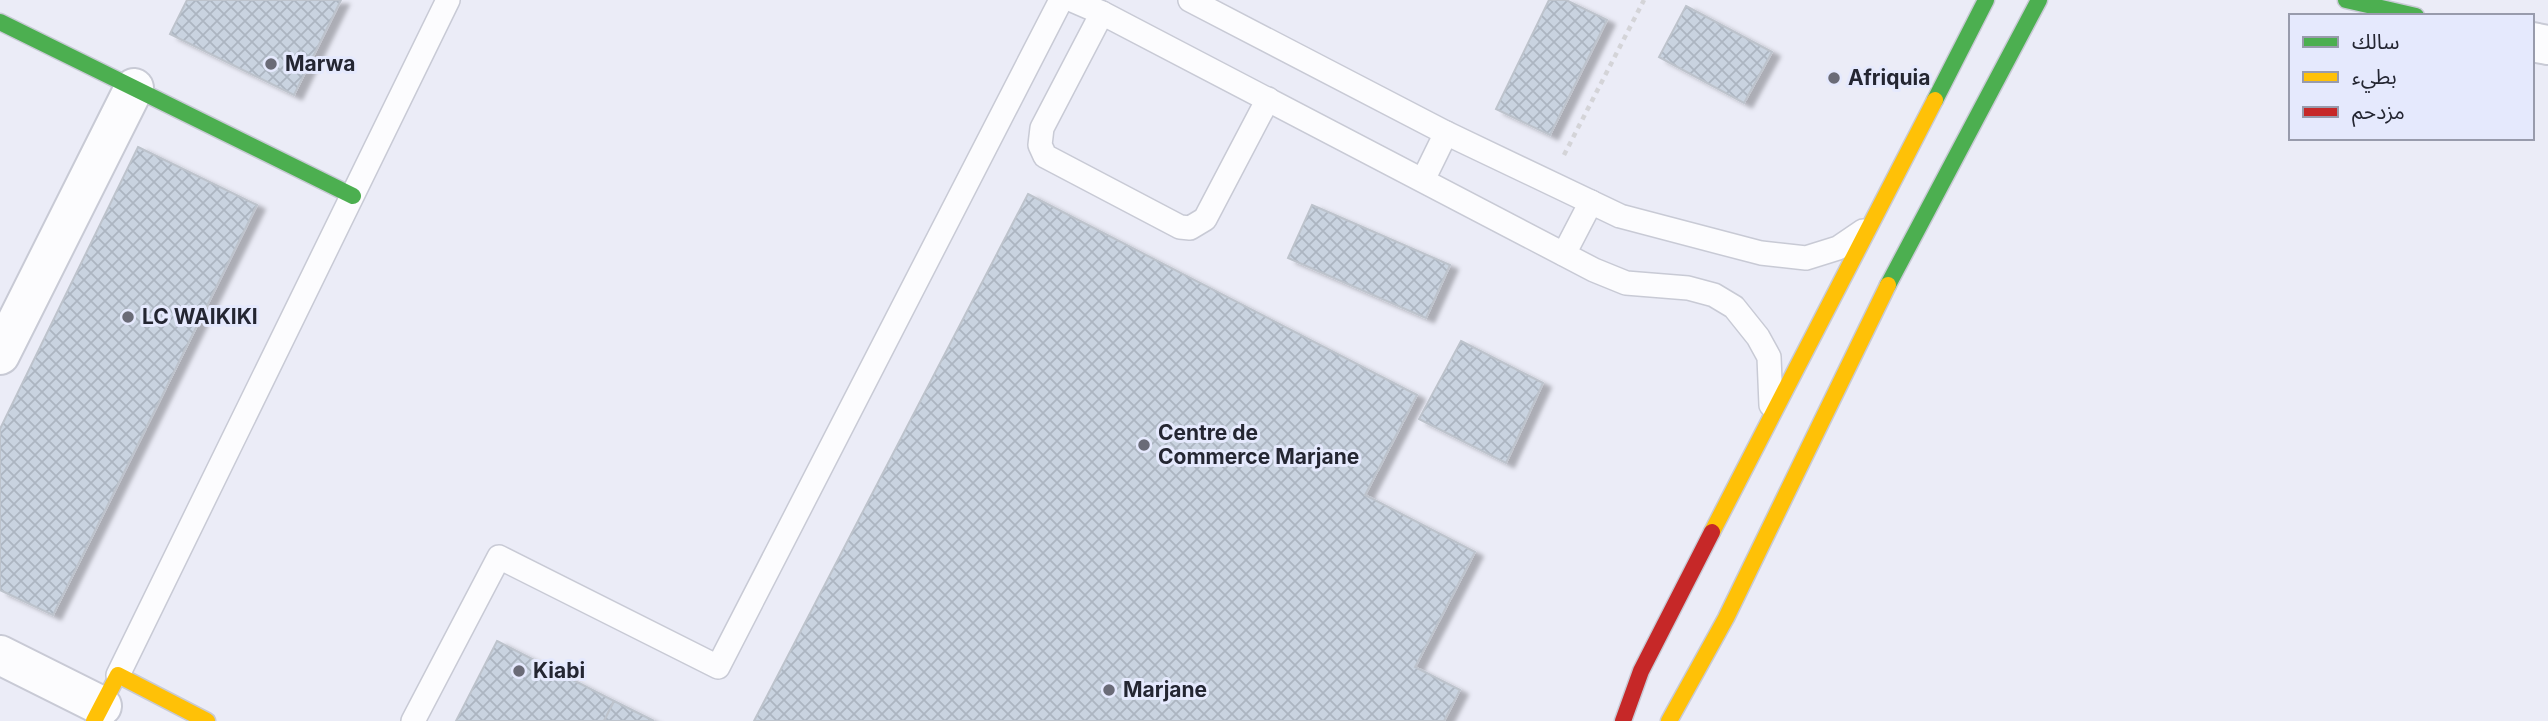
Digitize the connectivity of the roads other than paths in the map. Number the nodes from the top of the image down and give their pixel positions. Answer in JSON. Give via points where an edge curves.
{"nodes":[{"id":1,"x":448,"y":0,"type":"edge"},
{"id":2,"x":1061,"y":0,"type":"edge"},
{"id":3,"x":1072,"y":0,"type":"edge"},
{"id":4,"x":1190,"y":0,"type":"edge"},
{"id":5,"x":1986,"y":0,"type":"edge"},
{"id":6,"x":2039,"y":0,"type":"edge"},
{"id":7,"x":2346,"y":0,"type":"edge"},
{"id":8,"x":1102,"y":12,"type":"junction"},
{"id":9,"x":2407,"y":14,"type":"edge"},
{"id":10,"x":0,"y":22,"type":"edge"},
{"id":11,"x":134,"y":88,"type":"junction"},
{"id":12,"x":1268,"y":99,"type":"junction"},
{"id":13,"x":1446,"y":133,"type":"junction"},
{"id":14,"x":1423,"y":180,"type":"junction"},
{"id":15,"x":352,"y":195,"type":"junction"},
{"id":16,"x":1591,"y":202,"type":"junction"},
{"id":17,"x":1871,"y":226,"type":"junction"},
{"id":18,"x":1564,"y":254,"type":"junction"},
{"id":19,"x":0,"y":355,"type":"edge"},
{"id":20,"x":1770,"y":415,"type":"junction"},
{"id":21,"x":0,"y":655,"type":"edge"},
{"id":22,"x":105,"y":701,"type":"edge"},
{"id":23,"x":207,"y":721,"type":"edge"},
{"id":24,"x":413,"y":721,"type":"edge"},
{"id":25,"x":1623,"y":721,"type":"edge"},
{"id":26,"x":1669,"y":721,"type":"edge"}],
"edges":[{"from":1,"to":15,"type":"lane"},
{"from":2,"to":24,"type":"lane","via":[[718,667],[499,557]]},
{"from":3,"to":8,"type":"lane"},
{"from":4,"to":13,"type":"lane"},
{"from":5,"to":17,"type":"street"},
{"from":6,"to":26,"type":"street","via":[[1906,248],[1726,618]]},
{"from":7,"to":9,"type":"street"},
{"from":8,"to":12,"type":"lane"},
{"from":8,"to":12,"type":"lane","via":[[1042,128],[1040,145],[1045,156],[1180,227],[1190,228],[1205,219]]},
{"from":10,"to":11,"type":"street"},
{"from":11,"to":15,"type":"street"},
{"from":11,"to":19,"type":"street"},
{"from":12,"to":14,"type":"lane"},
{"from":13,"to":14,"type":"lane"},
{"from":13,"to":16,"type":"lane"},
{"from":14,"to":18,"type":"lane"},
{"from":15,"to":22,"type":"lane"},
{"from":16,"to":17,"type":"lane","via":[[1657,227],[1761,253],[1805,258],[1838,248]]},
{"from":16,"to":18,"type":"lane"},
{"from":17,"to":20,"type":"street"},
{"from":18,"to":20,"type":"lane","via":[[1626,283],[1688,288],[1734,307],[1769,357]]},
{"from":20,"to":25,"type":"street","via":[[1641,671]]},
{"from":21,"to":22,"type":"street"},
{"from":22,"to":23,"type":"street"}]}
